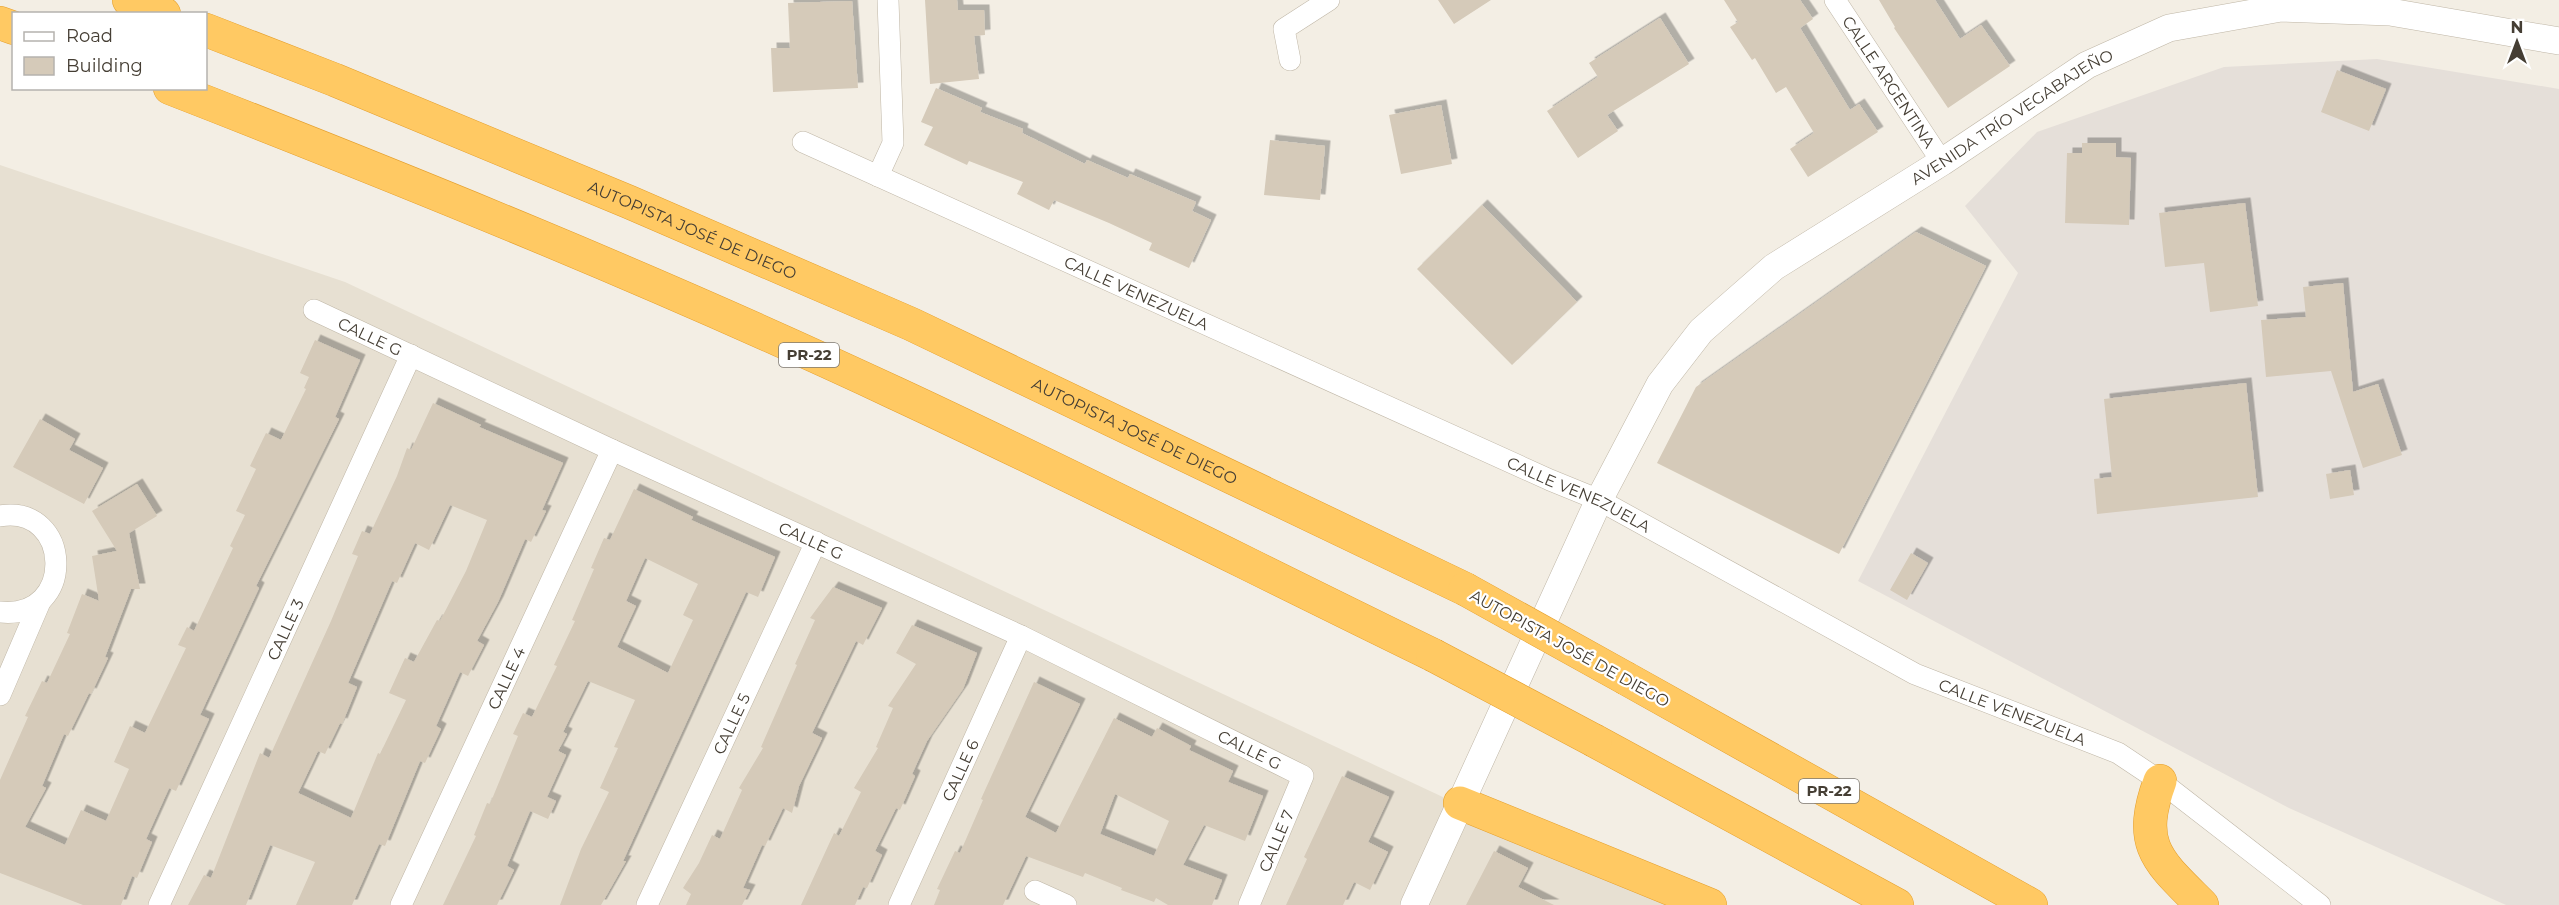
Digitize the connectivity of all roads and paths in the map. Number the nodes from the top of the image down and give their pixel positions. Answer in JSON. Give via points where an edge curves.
{"nodes":[{"id":1,"x":129,"y":0,"type":"edge"},
{"id":2,"x":888,"y":0,"type":"edge"},
{"id":3,"x":1329,"y":0,"type":"edge"},
{"id":4,"x":1836,"y":0,"type":"edge"},
{"id":5,"x":159,"y":12,"type":"edge"},
{"id":6,"x":207,"y":30,"type":"edge"},
{"id":7,"x":2559,"y":42,"type":"edge"},
{"id":8,"x":1290,"y":60,"type":"dead end"},
{"id":9,"x":175,"y":90,"type":"edge"},
{"id":10,"x":803,"y":142,"type":"dead end"},
{"id":11,"x":1942,"y":162,"type":"junction"},
{"id":12,"x":878,"y":176,"type":"junction"},
{"id":13,"x":315,"y":310,"type":"dead end"},
{"id":14,"x":411,"y":355,"type":"junction"},
{"id":15,"x":612,"y":450,"type":"junction"},
{"id":16,"x":1599,"y":500,"type":"junction"},
{"id":17,"x":0,"y":516,"type":"edge"},
{"id":18,"x":816,"y":542,"type":"junction"},
{"id":19,"x":40,"y":602,"type":"junction"},
{"id":20,"x":0,"y":612,"type":"edge"},
{"id":21,"x":1021,"y":636,"type":"junction"},
{"id":22,"x":0,"y":695,"type":"edge"},
{"id":23,"x":1303,"y":776,"type":"joint"},
{"id":24,"x":2160,"y":781,"type":"junction"},
{"id":25,"x":1460,"y":803,"type":"junction"},
{"id":26,"x":1035,"y":891,"type":"dead end"},
{"id":27,"x":159,"y":905,"type":"edge"},
{"id":28,"x":401,"y":905,"type":"edge"},
{"id":29,"x":647,"y":905,"type":"edge"},
{"id":30,"x":899,"y":905,"type":"edge"},
{"id":31,"x":1066,"y":905,"type":"edge"},
{"id":32,"x":1249,"y":905,"type":"edge"},
{"id":33,"x":1414,"y":905,"type":"edge"},
{"id":34,"x":1710,"y":905,"type":"edge"},
{"id":35,"x":1897,"y":905,"type":"edge"},
{"id":36,"x":2031,"y":905,"type":"edge"},
{"id":37,"x":2202,"y":905,"type":"edge"},
{"id":38,"x":2320,"y":905,"type":"edge"}],
"edges":[{"from":1,"to":5,"type":"highway"},
{"from":2,"to":12,"type":"street","via":[[893,143]]},
{"from":3,"to":8,"type":"street","via":[[1284,29]]},
{"from":4,"to":11,"type":"street","name":"CALLE ARGENTINA"},
{"from":6,"to":36,"type":"highway","name":"AUTOPISTA JOSÉ DE DIEGO","number":"PR-22","bridge":true,"via":[[553,170],[911,324],[1465,589]]},
{"from":7,"to":11,"type":"street","name":"AVENIDA TRÍO VEGABAJEÑO","via":[[2391,12],[2281,8],[2169,28],[2087,65]]},
{"from":9,"to":35,"type":"highway","number":"PR-22","bridge":true,"via":[[609,266],[885,388],[1433,655]]},
{"from":10,"to":12,"type":"street","name":"CALLE VENEZUELA"},
{"from":11,"to":16,"type":"street","name":"AVENIDA TRÍO VEGABAJEÑO","via":[[1774,267],[1701,331],[1660,384]]},
{"from":12,"to":16,"type":"street","name":"CALLE VENEZUELA"},
{"from":13,"to":14,"type":"street","name":"CALLE G"},
{"from":14,"to":15,"type":"street","name":"CALLE G"},
{"from":14,"to":27,"type":"street","name":"CALLE 3"},
{"from":15,"to":18,"type":"street","name":"CALLE G"},
{"from":15,"to":28,"type":"street","name":"CALLE 4"},
{"from":16,"to":24,"type":"street","name":"CALLE VENEZUELA","via":[[1915,674],[2118,753]]},
{"from":16,"to":25,"type":"street","name":"AVENIDA TRÍO VEGABAJEÑO"},
{"from":17,"to":19,"type":"street","via":[[25,518],[40,526],[51,540],[57,556],[57,573]]},
{"from":18,"to":21,"type":"street","name":"CALLE G"},
{"from":18,"to":29,"type":"street","name":"CALLE 5"},
{"from":19,"to":20,"type":"street","via":[[25,610]]},
{"from":19,"to":22,"type":"street"},
{"from":21,"to":23,"type":"street","name":"CALLE G"},
{"from":21,"to":30,"type":"street","name":"CALLE 6"},
{"from":23,"to":32,"type":"street","name":"CALLE 7"},
{"from":24,"to":37,"type":"highway","via":[[2149,818],[2152,845],[2169,872]]},
{"from":24,"to":38,"type":"street","name":"CALLE VENEZUELA"},
{"from":25,"to":33,"type":"street","name":"AVENIDA TRÍO VEGABAJEÑO"},
{"from":25,"to":34,"type":"highway"},
{"from":26,"to":31,"type":"street"}]}
